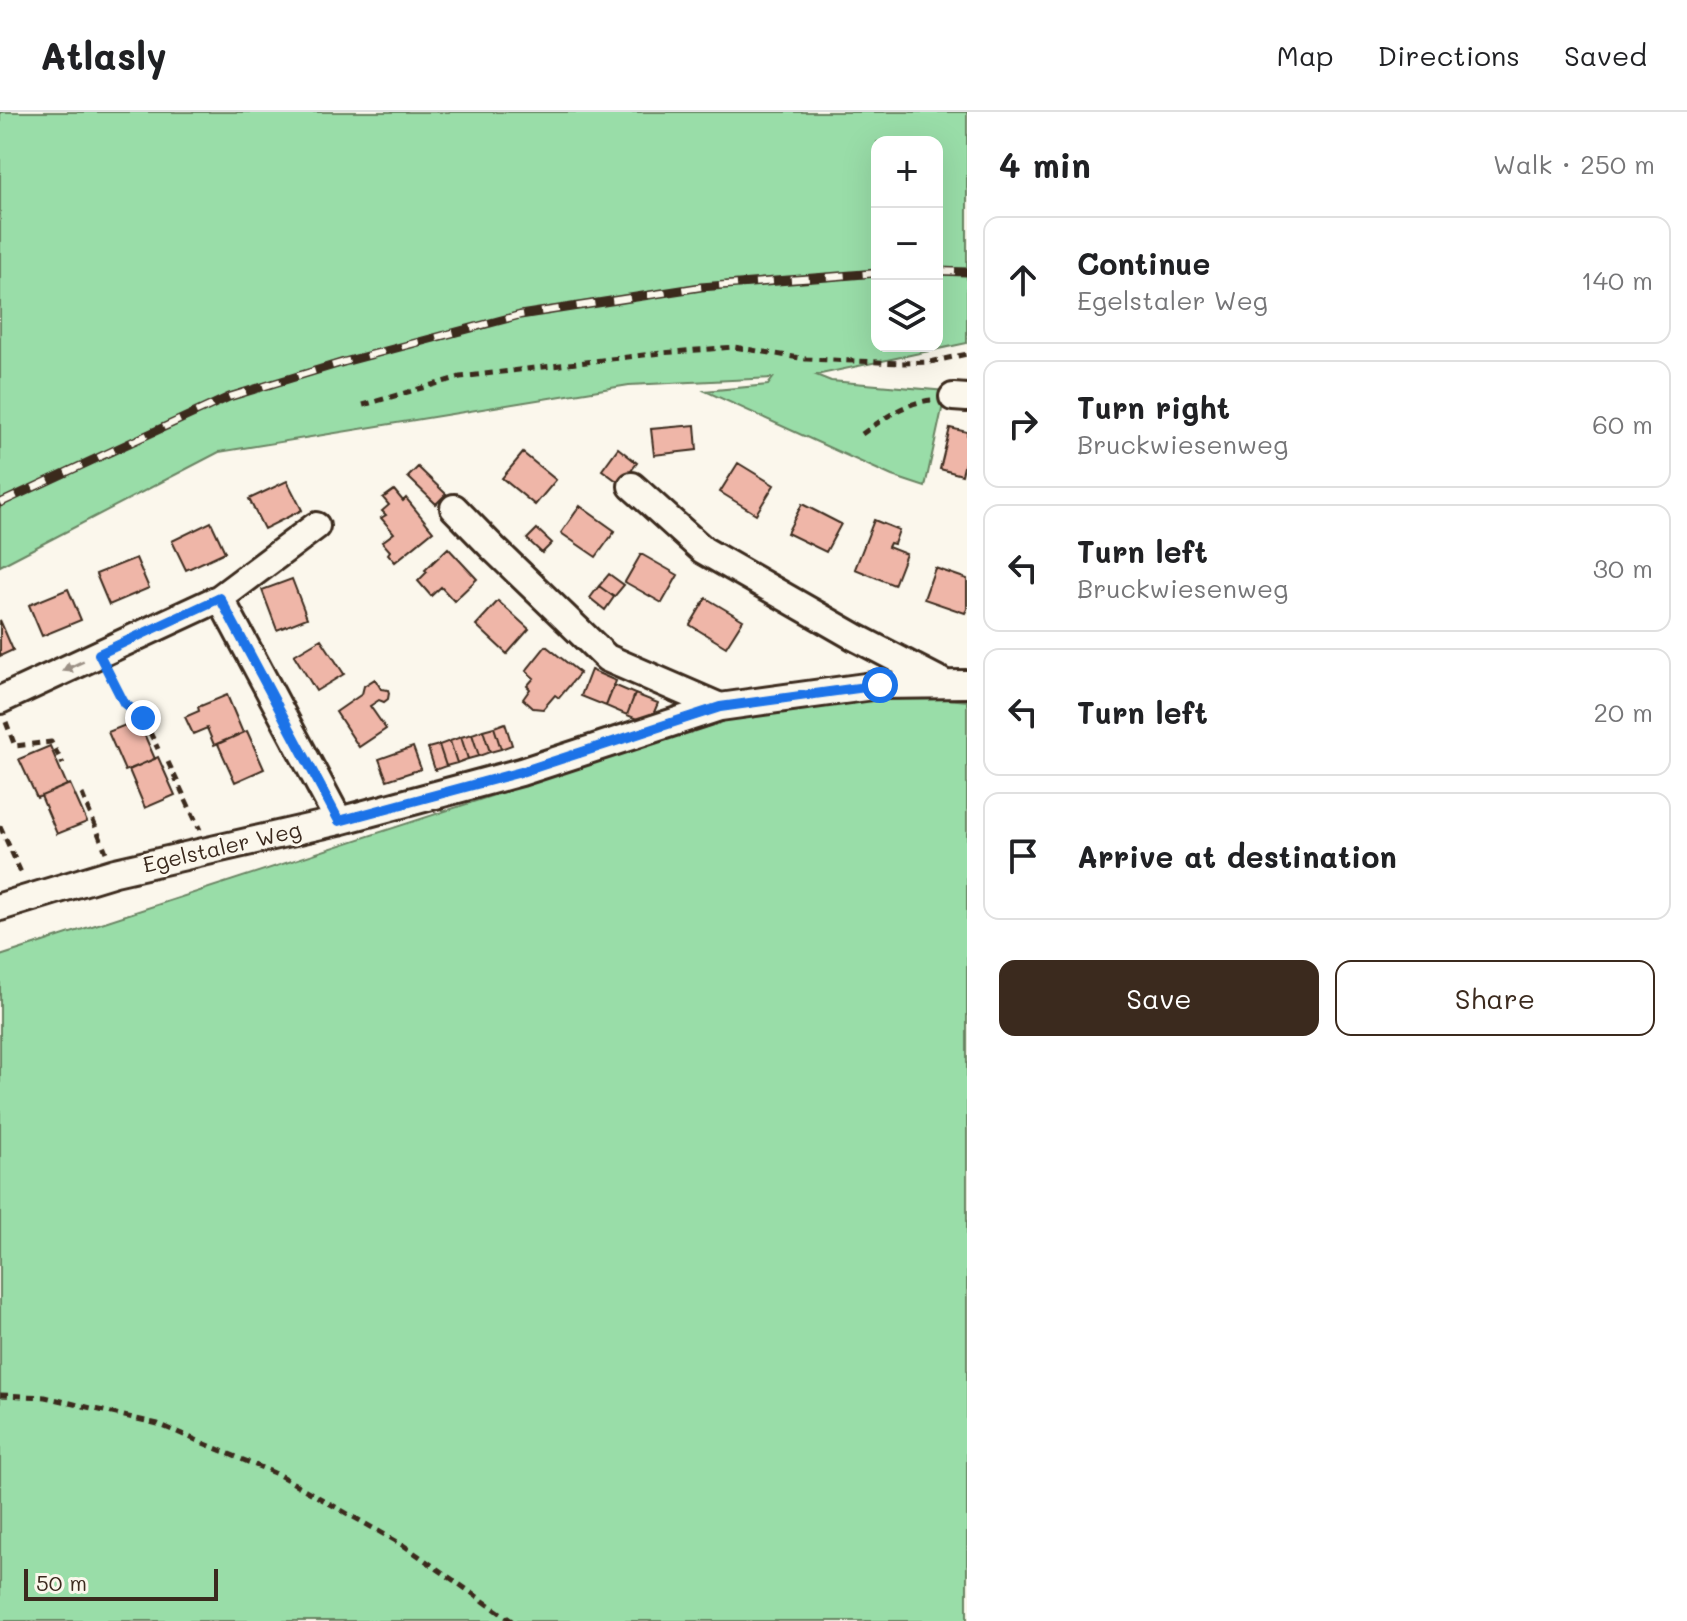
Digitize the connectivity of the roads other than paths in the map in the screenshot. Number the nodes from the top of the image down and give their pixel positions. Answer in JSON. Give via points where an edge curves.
{"nodes":[{"id":1,"x":632,"y":486,"type":"dead end"},
{"id":2,"x":454,"y":508,"type":"dead end"},
{"id":3,"x":316,"y":526,"type":"dead end"},
{"id":4,"x":220,"y":598,"type":"junction"},
{"id":5,"x":955,"y":683,"type":"edge"},
{"id":6,"x":720,"y":707,"type":"junction"},
{"id":7,"x":2,"y":710,"type":"edge"},
{"id":8,"x":339,"y":821,"type":"junction"},
{"id":9,"x":0,"y":907,"type":"edge"}],
"edges":[{"from":1,"to":5,"type":"street","name":"Egelstaler Weg","via":[[703,550],[855,637]]},
{"from":2,"to":6,"type":"street","via":[[607,658]]},
{"from":3,"to":4,"type":"street"},
{"from":4,"to":7,"type":"street","one_way":true,"via":[[99,654]]},
{"from":4,"to":8,"type":"street"},
{"from":5,"to":6,"type":"street","name":"Egelstaler Weg","via":[[880,685]]},
{"from":6,"to":8,"type":"street","name":"Egelstaler Weg","via":[[521,772]]},
{"from":8,"to":9,"type":"street","name":"Egelstaler Weg","via":[[115,872]]}]}
